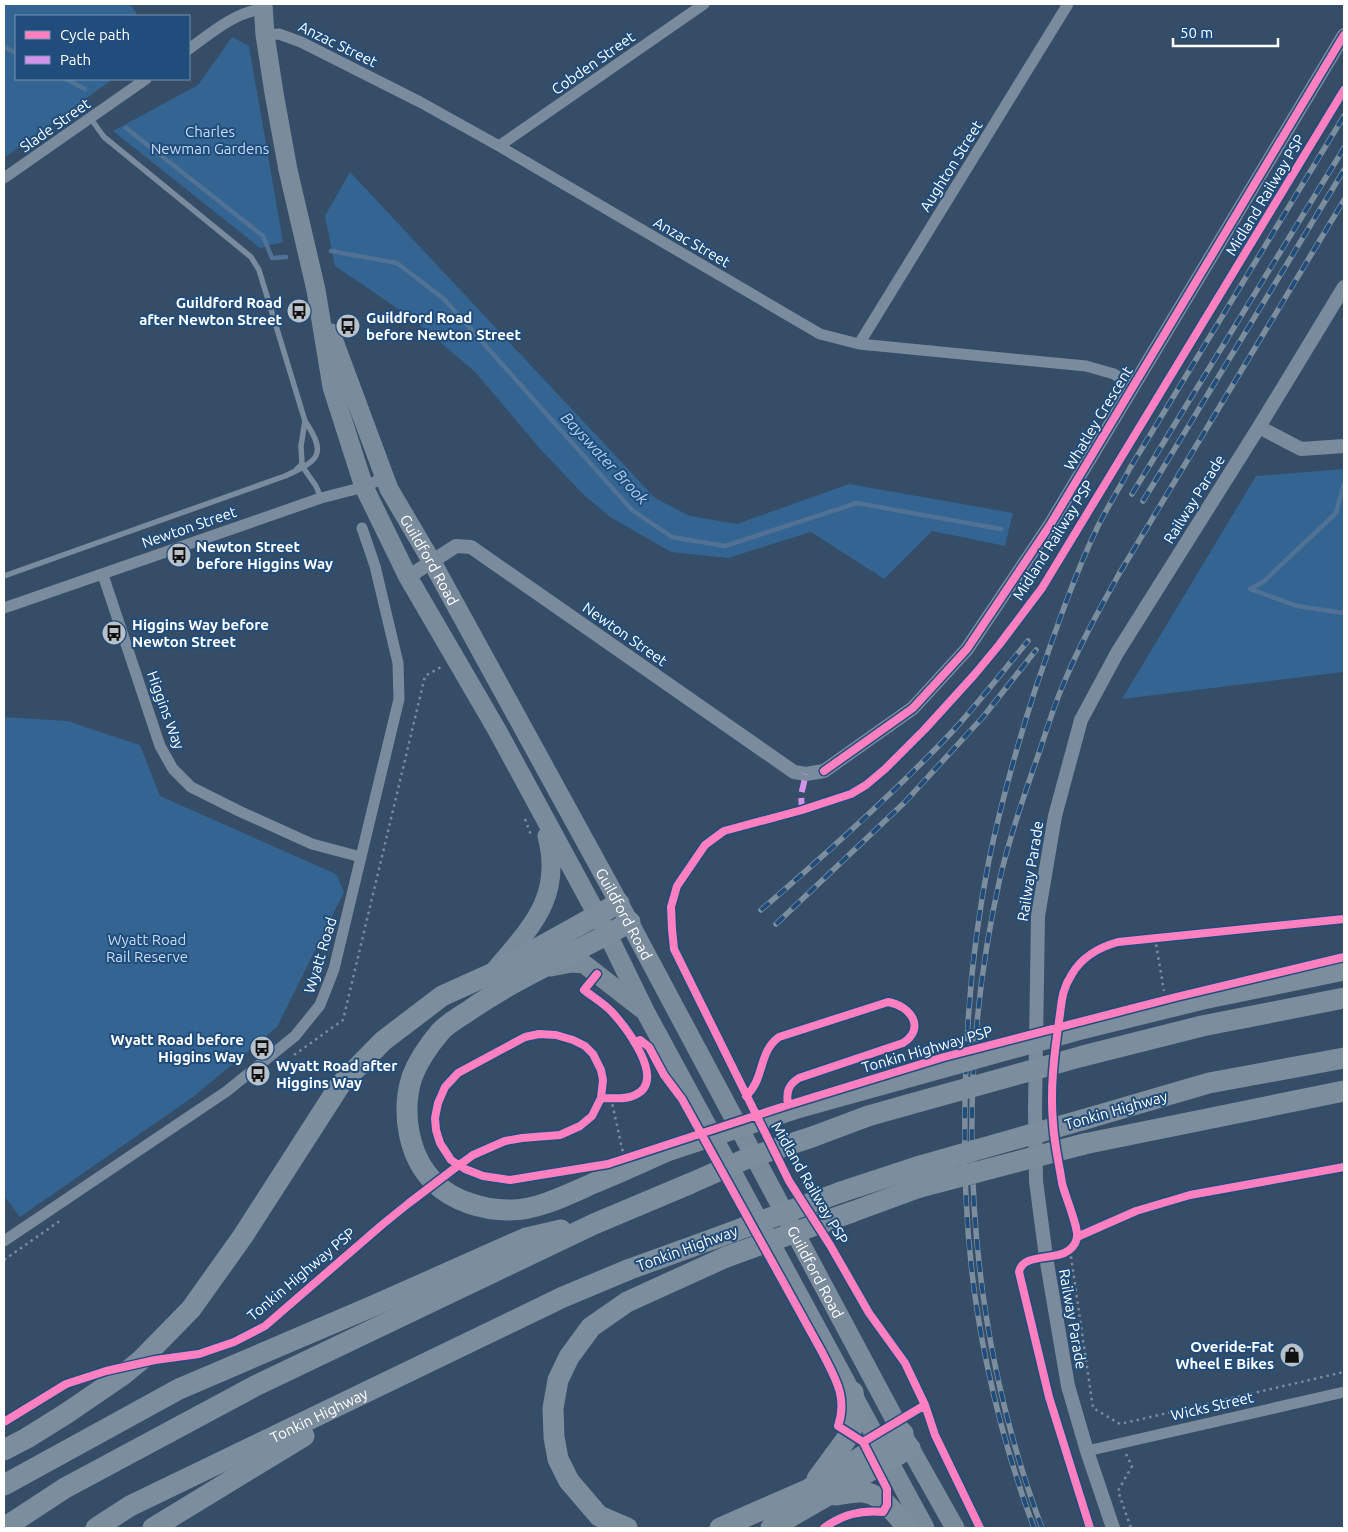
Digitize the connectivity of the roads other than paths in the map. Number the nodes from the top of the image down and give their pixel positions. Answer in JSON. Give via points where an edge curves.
{"nodes":[{"id":1,"x":704,"y":4,"type":"edge"},
{"id":2,"x":1068,"y":4,"type":"edge"},
{"id":3,"x":263,"y":6,"type":"edge"},
{"id":4,"x":265,"y":35,"type":"junction"},
{"id":5,"x":1344,"y":35,"type":"edge"},
{"id":6,"x":190,"y":48,"type":"edge"},
{"id":7,"x":145,"y":80,"type":"edge"},
{"id":8,"x":91,"y":119,"type":"junction"},
{"id":9,"x":499,"y":146,"type":"junction"},
{"id":10,"x":4,"y":178,"type":"edge"},
{"id":11,"x":1344,"y":287,"type":"edge"},
{"id":12,"x":316,"y":290,"type":"junction"},
{"id":13,"x":859,"y":344,"type":"junction"},
{"id":14,"x":1133,"y":386,"type":"junction"},
{"id":15,"x":305,"y":421,"type":"junction"},
{"id":16,"x":1259,"y":427,"type":"junction"},
{"id":17,"x":1344,"y":446,"type":"edge"},
{"id":18,"x":302,"y":465,"type":"junction"},
{"id":19,"x":385,"y":477,"type":"junction"},
{"id":20,"x":364,"y":486,"type":"junction"},
{"id":21,"x":321,"y":498,"type":"junction"},
{"id":22,"x":362,"y":528,"type":"dead end"},
{"id":23,"x":432,"y":562,"type":"junction"},
{"id":24,"x":103,"y":575,"type":"junction"},
{"id":25,"x":4,"y":576,"type":"edge"},
{"id":26,"x":408,"y":577,"type":"junction"},
{"id":27,"x":4,"y":608,"type":"edge"},
{"id":28,"x":824,"y":771,"type":"joint"},
{"id":29,"x":539,"y":808,"type":"junction"},
{"id":30,"x":361,"y":857,"type":"junction"},
{"id":31,"x":619,"y":902,"type":"junction"},
{"id":32,"x":596,"y":916,"type":"junction"},
{"id":33,"x":630,"y":922,"type":"junction"},
{"id":34,"x":608,"y":935,"type":"junction"},
{"id":35,"x":540,"y":970,"type":"junction"},
{"id":36,"x":1344,"y":970,"type":"edge"},
{"id":37,"x":492,"y":973,"type":"junction"},
{"id":38,"x":1344,"y":998,"type":"edge"},
{"id":39,"x":645,"y":1011,"type":"junction"},
{"id":40,"x":1344,"y":1058,"type":"edge"},
{"id":41,"x":1344,"y":1091,"type":"edge"},
{"id":42,"x":594,"y":1224,"type":"junction"},
{"id":43,"x":4,"y":1241,"type":"edge"},
{"id":44,"x":406,"y":1373,"type":"junction"},
{"id":45,"x":853,"y":1392,"type":"junction"},
{"id":46,"x":1344,"y":1392,"type":"edge"},
{"id":47,"x":907,"y":1441,"type":"junction"},
{"id":48,"x":4,"y":1450,"type":"edge"},
{"id":49,"x":1087,"y":1451,"type":"junction"},
{"id":50,"x":885,"y":1452,"type":"junction"},
{"id":51,"x":4,"y":1485,"type":"edge"},
{"id":52,"x":816,"y":1493,"type":"junction"},
{"id":53,"x":4,"y":1528,"type":"edge"},
{"id":54,"x":96,"y":1528,"type":"edge"},
{"id":55,"x":153,"y":1528,"type":"edge"},
{"id":56,"x":627,"y":1528,"type":"edge"},
{"id":57,"x":720,"y":1528,"type":"edge"},
{"id":58,"x":771,"y":1528,"type":"edge"},
{"id":59,"x":908,"y":1528,"type":"edge"},
{"id":60,"x":926,"y":1528,"type":"edge"},
{"id":61,"x":955,"y":1528,"type":"edge"},
{"id":62,"x":1113,"y":1528,"type":"edge"}],
"edges":[{"from":1,"to":9,"type":"street","name":"Cobden Street"},
{"from":2,"to":13,"type":"street","name":"Aughton Street"},
{"from":3,"to":4,"type":"highway","name":"Guildford Road"},
{"from":3,"to":6,"type":"street","via":[[248,10],[221,25]]},
{"from":4,"to":9,"type":"street","name":"Anzac Street","via":[[279,34],[301,42]]},
{"from":4,"to":12,"type":"highway","name":"Guildford Road","via":[[288,170]]},
{"from":5,"to":14,"type":"street","name":"Whatley Crescent"},
{"from":7,"to":8,"type":"street","name":"Slade Street"},
{"from":8,"to":10,"type":"street","name":"Slade Street"},
{"from":8,"to":15,"type":"lane","via":[[104,137],[251,257],[259,270]]},
{"from":9,"to":13,"type":"street","name":"Anzac Street","via":[[820,334]]},
{"from":11,"to":16,"type":"street","name":"Railway Parade"},
{"from":12,"to":19,"type":"highway","name":"Guildford Road"},
{"from":12,"to":20,"type":"highway","name":"Guildford Road","via":[[332,387]]},
{"from":13,"to":14,"type":"street","name":"Anzac Street","via":[[1086,366],[1114,374]]},
{"from":14,"to":28,"type":"street","name":"Whatley Crescent","via":[[1050,525],[967,650],[913,708]]},
{"from":15,"to":18,"type":"lane","via":[[300,446]]},
{"from":15,"to":18,"type":"lane","via":[[313,432],[318,451],[316,457]]},
{"from":16,"to":17,"type":"street","via":[[1301,449]]},
{"from":16,"to":49,"type":"street","name":"Railway Parade","via":[[1117,653],[1081,720],[1056,816],[1038,916],[1036,1181],[1068,1386]]},
{"from":18,"to":21,"type":"lane"},
{"from":18,"to":25,"type":"lane","via":[[296,471]]},
{"from":19,"to":20,"type":"street","name":"Newton Street"},
{"from":19,"to":23,"type":"highway","name":"Guildford Road"},
{"from":20,"to":21,"type":"street","name":"Newton Street"},
{"from":20,"to":26,"type":"highway","name":"Guildford Road"},
{"from":21,"to":24,"type":"street","name":"Newton Street"},
{"from":22,"to":30,"type":"street","name":"Wyatt Road","via":[[375,566],[398,663],[399,699]]},
{"from":23,"to":26,"type":"street","name":"Newton Street"},
{"from":23,"to":28,"type":"street","name":"Newton Street","via":[[456,546],[471,547],[794,772]]},
{"from":23,"to":31,"type":"highway","name":"Guildford Road"},
{"from":24,"to":27,"type":"street","name":"Newton Street"},
{"from":24,"to":30,"type":"street","name":"Higgins Way","via":[[160,746],[173,769],[191,787],[239,811],[312,844]]},
{"from":26,"to":29,"type":"highway","name":"Guildford Road","via":[[498,730]]},
{"from":29,"to":32,"type":"highway","name":"Guildford Road"},
{"from":29,"to":37,"type":"highway","via":[[552,862],[548,894],[531,927]]},
{"from":30,"to":43,"type":"street","name":"Wyatt Road","via":[[334,969],[320,1005],[295,1036],[227,1091]]},
{"from":31,"to":32,"type":"highway"},
{"from":31,"to":33,"type":"highway","name":"Guildford Road"},
{"from":32,"to":34,"type":"highway","name":"Guildford Road"},
{"from":32,"to":37,"type":"highway"},
{"from":33,"to":34,"type":"highway"},
{"from":33,"to":47,"type":"highway","name":"Guildford Road"},
{"from":34,"to":35,"type":"highway"},
{"from":34,"to":39,"type":"highway","name":"Guildford Road"},
{"from":35,"to":36,"type":"highway","bridge":true,"via":[[480,1003],[442,1030],[419,1062],[408,1094],[407,1118],[412,1143],[424,1170],[448,1193],[491,1209],[510,1211],[557,1200],[667,1151],[794,1109],[1085,1028]]},
{"from":35,"to":39,"type":"highway","via":[[572,963],[584,964]]},
{"from":37,"to":48,"type":"highway","via":[[442,996],[414,1016],[383,1041],[340,1085],[213,1280],[191,1309],[141,1360],[89,1399]]},
{"from":38,"to":42,"type":"highway","bridge":true,"via":[[1202,1026],[868,1116],[748,1158]]},
{"from":39,"to":45,"type":"highway","name":"Guildford Road"},
{"from":40,"to":44,"type":"highway","name":"Tonkin Highway","bridge":true,"via":[[1210,1084],[920,1166],[841,1192],[630,1269],[563,1297]]},
{"from":41,"to":56,"type":"highway","bridge":true,"via":[[1084,1144],[920,1187],[726,1257],[627,1302],[592,1327],[569,1357],[558,1380],[554,1408],[558,1459],[569,1482],[600,1516]]},
{"from":42,"to":51,"type":"highway","via":[[526,1238],[179,1389]]},
{"from":42,"to":53,"type":"highway","via":[[255,1386],[65,1488]]},
{"from":44,"to":54,"type":"highway","name":"Tonkin Highway","via":[[130,1506]]},
{"from":44,"to":55,"type":"highway"},
{"from":45,"to":50,"type":"highway","name":"Guildford Road"},
{"from":45,"to":52,"type":"highway","via":[[856,1417],[850,1434]]},
{"from":46,"to":49,"type":"street","name":"Wicks Street"},
{"from":47,"to":50,"type":"highway"},
{"from":47,"to":61,"type":"highway","name":"Guildford Road"},
{"from":49,"to":62,"type":"street","name":"Railway Parade"},
{"from":50,"to":52,"type":"highway"},
{"from":50,"to":60,"type":"highway","name":"Guildford Road"},
{"from":52,"to":57,"type":"highway"},
{"from":52,"to":58,"type":"highway"},
{"from":52,"to":59,"type":"highway","via":[[860,1491],[872,1494]]}]}
